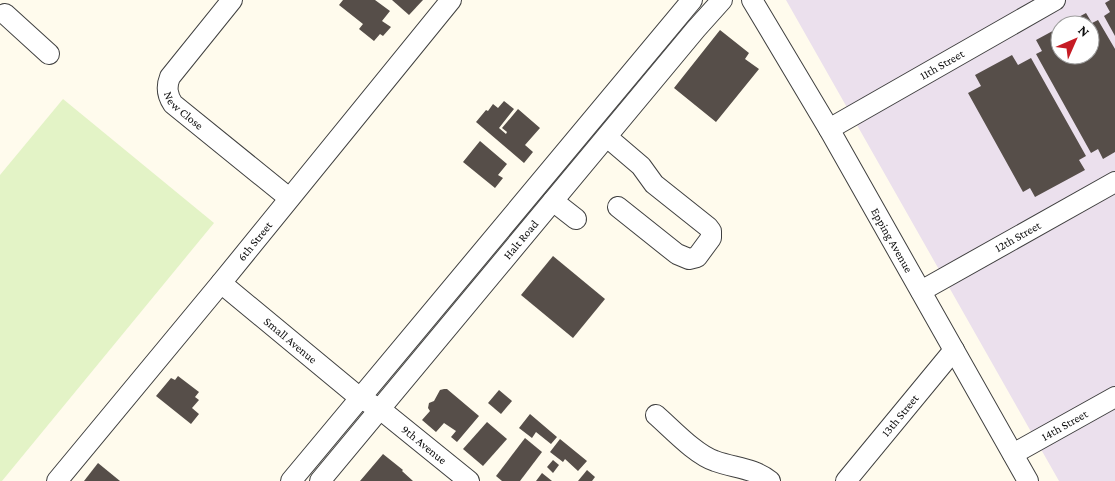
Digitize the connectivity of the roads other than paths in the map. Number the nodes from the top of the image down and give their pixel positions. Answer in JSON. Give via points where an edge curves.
{"nodes":[{"id":1,"x":232,"y":0,"type":"edge"},
{"id":2,"x":451,"y":0,"type":"edge"},
{"id":3,"x":692,"y":0,"type":"edge"},
{"id":4,"x":722,"y":0,"type":"edge"},
{"id":5,"x":752,"y":0,"type":"edge"},
{"id":6,"x":1055,"y":0,"type":"edge"},
{"id":7,"x":7,"y":12,"type":"edge"},
{"id":8,"x":49,"y":54,"type":"dead end"},
{"id":9,"x":829,"y":129,"type":"junction"},
{"id":10,"x":606,"y":137,"type":"junction"},
{"id":11,"x":1115,"y":182,"type":"edge"},
{"id":12,"x":289,"y":198,"type":"junction"},
{"id":13,"x":553,"y":201,"type":"junction"},
{"id":14,"x":618,"y":207,"type":"dead end"},
{"id":15,"x":576,"y":219,"type":"dead end"},
{"id":16,"x":221,"y":283,"type":"junction"},
{"id":17,"x":920,"y":291,"type":"junction"},
{"id":18,"x":954,"y":350,"type":"junction"},
{"id":19,"x":1115,"y":396,"type":"edge"},
{"id":20,"x":360,"y":398,"type":"junction"},
{"id":21,"x":380,"y":410,"type":"junction"},
{"id":22,"x":656,"y":415,"type":"dead end"},
{"id":23,"x":1012,"y":454,"type":"junction"},
{"id":24,"x":58,"y":481,"type":"edge"},
{"id":25,"x":291,"y":481,"type":"edge"},
{"id":26,"x":320,"y":481,"type":"edge"},
{"id":27,"x":468,"y":481,"type":"edge"},
{"id":28,"x":770,"y":481,"type":"edge"},
{"id":29,"x":846,"y":481,"type":"edge"},
{"id":30,"x":1028,"y":481,"type":"edge"}],
"edges":[{"from":1,"to":12,"type":"street","name":"New Close","via":[[170,76],[168,93],[174,104]]},
{"from":2,"to":12,"type":"street","name":"6th Street"},
{"from":3,"to":20,"type":"street","name":"Halt Road"},
{"from":4,"to":10,"type":"street","name":"Halt Road"},
{"from":5,"to":9,"type":"street","name":"Epping Avenue"},
{"from":6,"to":9,"type":"street","name":"11th Street"},
{"from":7,"to":8,"type":"street"},
{"from":9,"to":17,"type":"street","name":"Epping Avenue"},
{"from":10,"to":13,"type":"street","name":"Halt Road"},
{"from":10,"to":14,"type":"street","via":[[640,166],[654,184],[708,227],[712,235],[694,259],[684,258]]},
{"from":11,"to":17,"type":"street","name":"12th Street"},
{"from":12,"to":16,"type":"street","name":"6th Street"},
{"from":13,"to":15,"type":"street"},
{"from":13,"to":21,"type":"street","name":"Halt Road"},
{"from":16,"to":20,"type":"street","name":"Small Avenue"},
{"from":16,"to":24,"type":"street","name":"6th Street"},
{"from":17,"to":18,"type":"street","name":"Epping Avenue"},
{"from":18,"to":23,"type":"street","name":"Epping Avenue"},
{"from":18,"to":29,"type":"street","name":"13th Street"},
{"from":19,"to":23,"type":"street","name":"14th Street"},
{"from":20,"to":21,"type":"street","name":"Small Avenue"},
{"from":20,"to":25,"type":"street","name":"Halt Road"},
{"from":21,"to":26,"type":"street","name":"Halt Road"},
{"from":21,"to":27,"type":"street","name":"9th Avenue"},
{"from":22,"to":28,"type":"street","via":[[704,456],[755,471]]},
{"from":23,"to":30,"type":"street","name":"Epping Avenue"}]}
